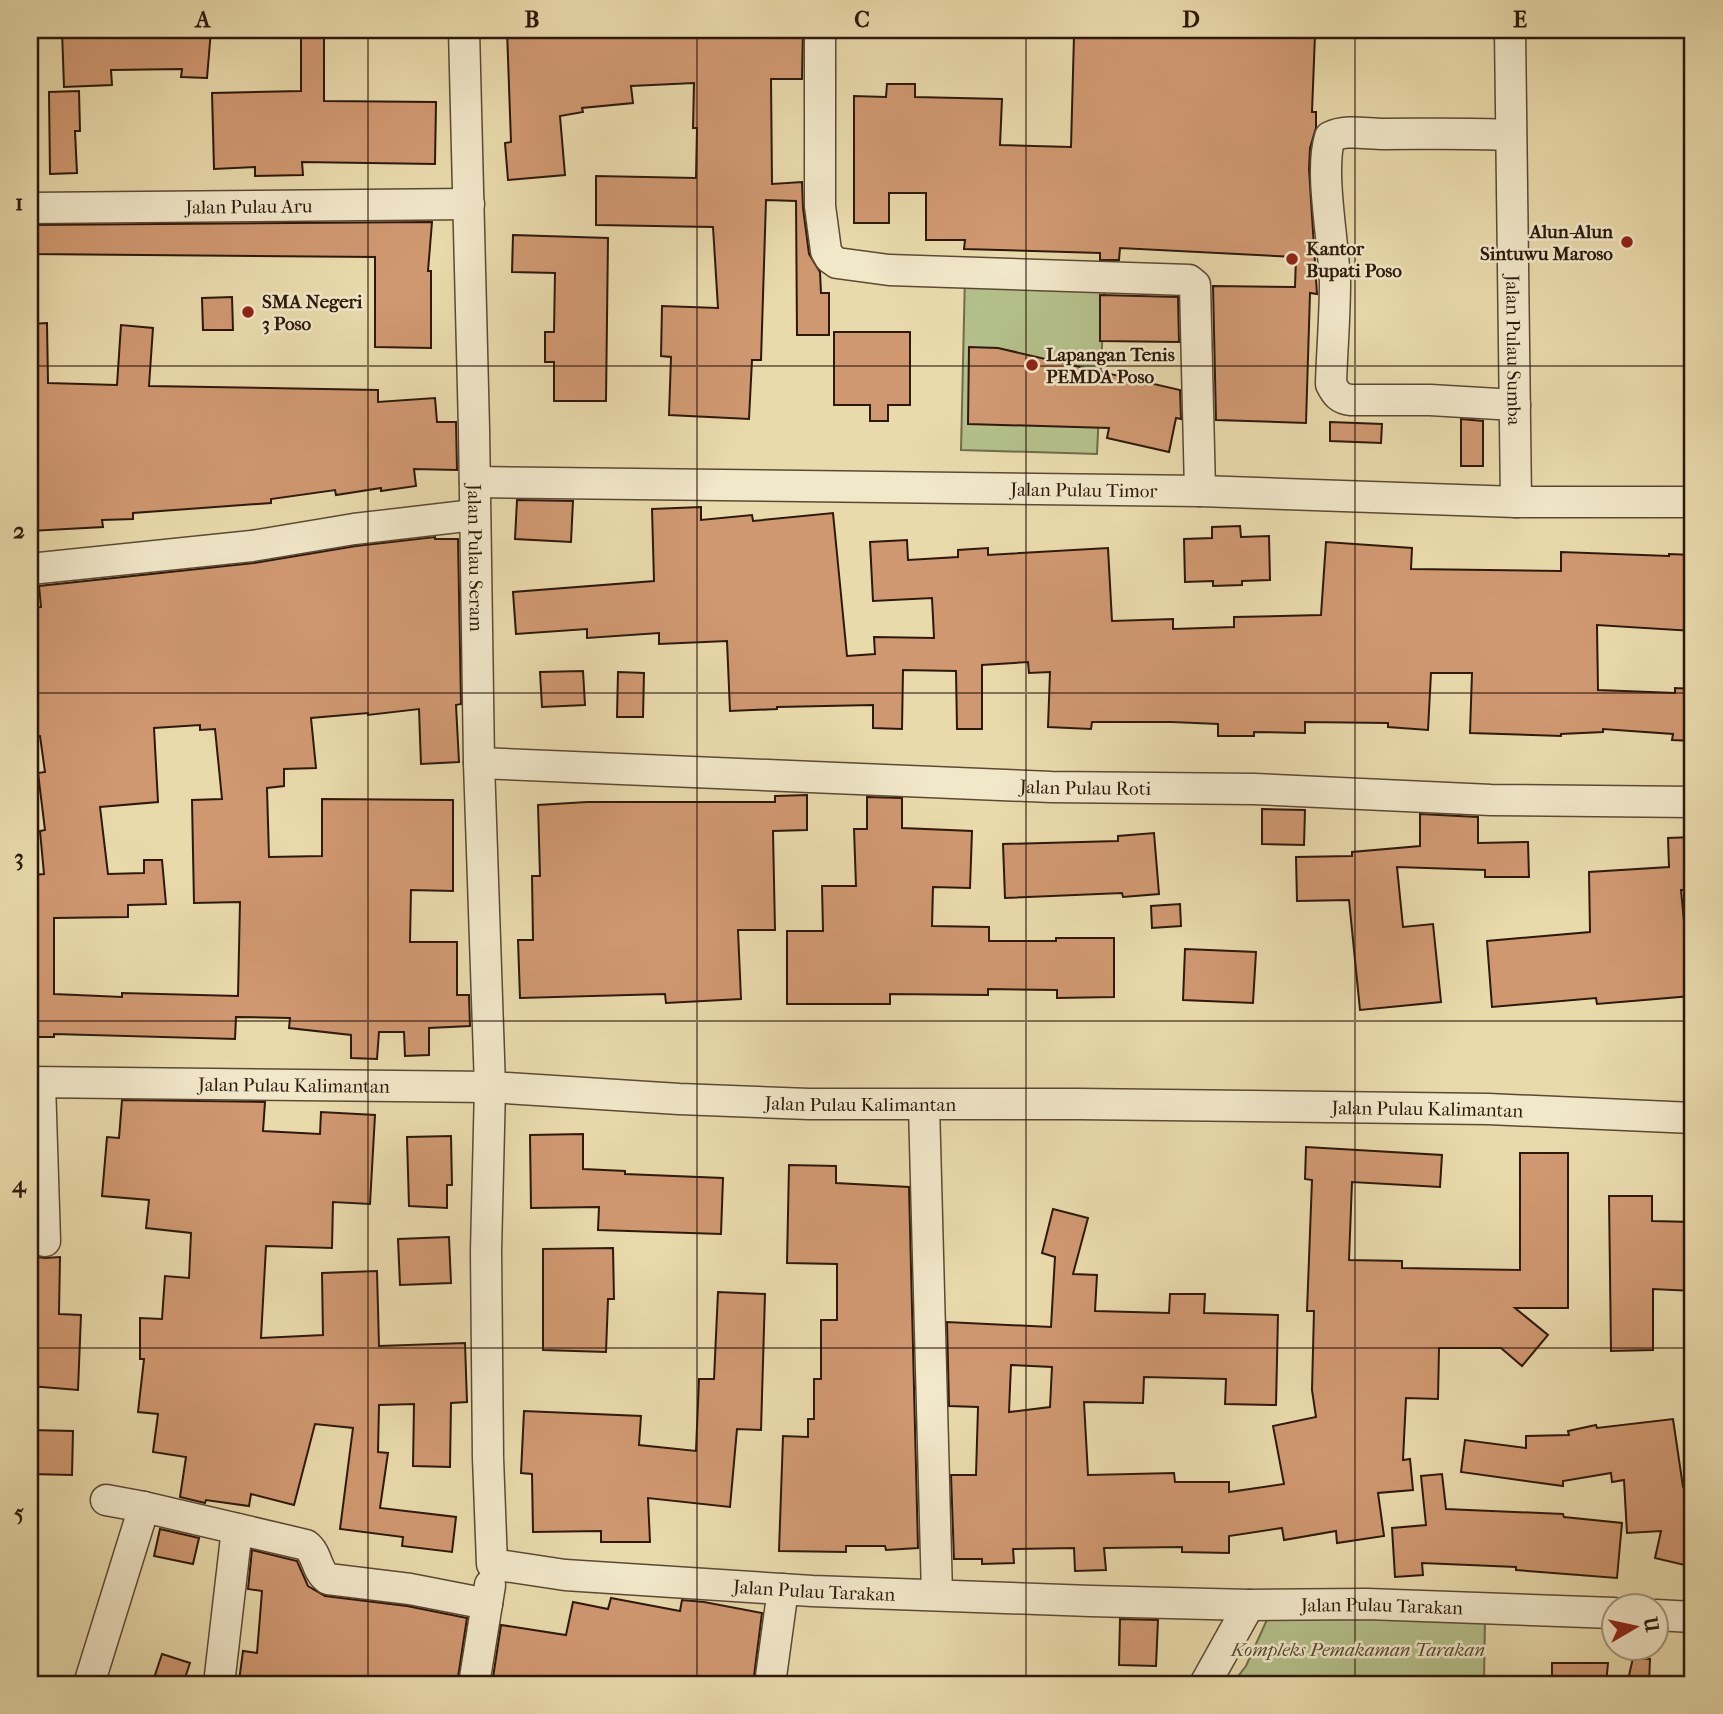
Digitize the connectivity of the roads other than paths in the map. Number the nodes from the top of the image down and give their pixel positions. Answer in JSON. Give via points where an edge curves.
{"nodes":[{"id":1,"x":464,"y":30,"type":"edge"},
{"id":2,"x":820,"y":30,"type":"edge"},
{"id":3,"x":1510,"y":30,"type":"edge"},
{"id":4,"x":1510,"y":135,"type":"junction"},
{"id":5,"x":469,"y":204,"type":"junction"},
{"id":6,"x":30,"y":208,"type":"edge"},
{"id":7,"x":1515,"y":405,"type":"junction"},
{"id":8,"x":475,"y":482,"type":"junction"},
{"id":9,"x":1200,"y":491,"type":"junction"},
{"id":10,"x":1516,"y":502,"type":"junction"},
{"id":11,"x":1693,"y":502,"type":"edge"},
{"id":12,"x":474,"y":515,"type":"junction"},
{"id":13,"x":30,"y":569,"type":"edge"},
{"id":14,"x":479,"y":763,"type":"junction"},
{"id":15,"x":1693,"y":802,"type":"edge"},
{"id":16,"x":35,"y":1082,"type":"edge"},
{"id":17,"x":490,"y":1087,"type":"junction"},
{"id":18,"x":924,"y":1105,"type":"junction"},
{"id":19,"x":1693,"y":1118,"type":"edge"},
{"id":20,"x":45,"y":1241,"type":"dead end"},
{"id":21,"x":106,"y":1500,"type":"dead end"},
{"id":22,"x":144,"y":1507,"type":"junction"},
{"id":23,"x":237,"y":1529,"type":"junction"},
{"id":24,"x":492,"y":1564,"type":"junction"},
{"id":25,"x":783,"y":1589,"type":"junction"},
{"id":26,"x":937,"y":1595,"type":"junction"},
{"id":27,"x":487,"y":1604,"type":"junction"},
{"id":28,"x":1249,"y":1605,"type":"junction"},
{"id":29,"x":1600,"y":1612,"type":"edge"},
{"id":30,"x":1670,"y":1616,"type":"edge"},
{"id":31,"x":1693,"y":1617,"type":"edge"},
{"id":32,"x":89,"y":1684,"type":"edge"},
{"id":33,"x":219,"y":1684,"type":"edge"},
{"id":34,"x":474,"y":1684,"type":"edge"},
{"id":35,"x":770,"y":1684,"type":"edge"},
{"id":36,"x":1205,"y":1684,"type":"edge"}],
"edges":[{"from":1,"to":5,"type":"street","name":"Jalan Pulau Seram"},
{"from":2,"to":9,"type":"street","via":[[820,206],[830,258],[837,263],[890,270],[1189,280],[1195,285]]},
{"from":3,"to":4,"type":"street","name":"Jalan Pulau Sumba"},
{"from":4,"to":7,"type":"street","name":"Jalan Pulau Sumba"},
{"from":4,"to":7,"type":"street","via":[[1338,133],[1329,137],[1326,170],[1335,284],[1331,384],[1335,393],[1351,400]]},
{"from":5,"to":6,"type":"street","name":"Jalan Pulau Aru"},
{"from":5,"to":8,"type":"street","name":"Jalan Pulau Seram"},
{"from":7,"to":10,"type":"street","name":"Jalan Pulau Sumba"},
{"from":8,"to":9,"type":"street","name":"Jalan Pulau Timor"},
{"from":8,"to":12,"type":"street","name":"Jalan Pulau Seram"},
{"from":9,"to":10,"type":"street","name":"Jalan Pulau Timor"},
{"from":10,"to":11,"type":"street","name":"Jalan Pulau Timor"},
{"from":12,"to":13,"type":"street","via":[[251,547]]},
{"from":12,"to":14,"type":"street","name":"Jalan Pulau Seram"},
{"from":14,"to":15,"type":"street","name":"Jalan Pulau Roti","via":[[1051,787]]},
{"from":14,"to":17,"type":"street","name":"Jalan Pulau Seram"},
{"from":16,"to":17,"type":"street","name":"Jalan Pulau Kalimantan"},
{"from":16,"to":20,"type":"street"},
{"from":17,"to":18,"type":"street","name":"Jalan Pulau Kalimantan","via":[[679,1099]]},
{"from":17,"to":24,"type":"street","via":[[486,1251]]},
{"from":18,"to":19,"type":"street","name":"Jalan Pulau Kalimantan","via":[[1488,1109]]},
{"from":18,"to":26,"type":"street"},
{"from":21,"to":22,"type":"street"},
{"from":22,"to":23,"type":"street"},
{"from":22,"to":32,"type":"street"},
{"from":23,"to":27,"type":"street","via":[[309,1547],[328,1579]]},
{"from":23,"to":33,"type":"street"},
{"from":24,"to":25,"type":"street","name":"Jalan Pulau Tarakan","via":[[565,1575]]},
{"from":24,"to":27,"type":"street"},
{"from":25,"to":26,"type":"street","name":"Jalan Pulau Tarakan"},
{"from":25,"to":35,"type":"street"},
{"from":26,"to":28,"type":"street","name":"Jalan Pulau Tarakan"},
{"from":27,"to":34,"type":"street"},
{"from":28,"to":29,"type":"street","name":"Jalan Pulau Tarakan","via":[[1367,1604]]},
{"from":28,"to":36,"type":"street"},
{"from":30,"to":31,"type":"street"}]}
